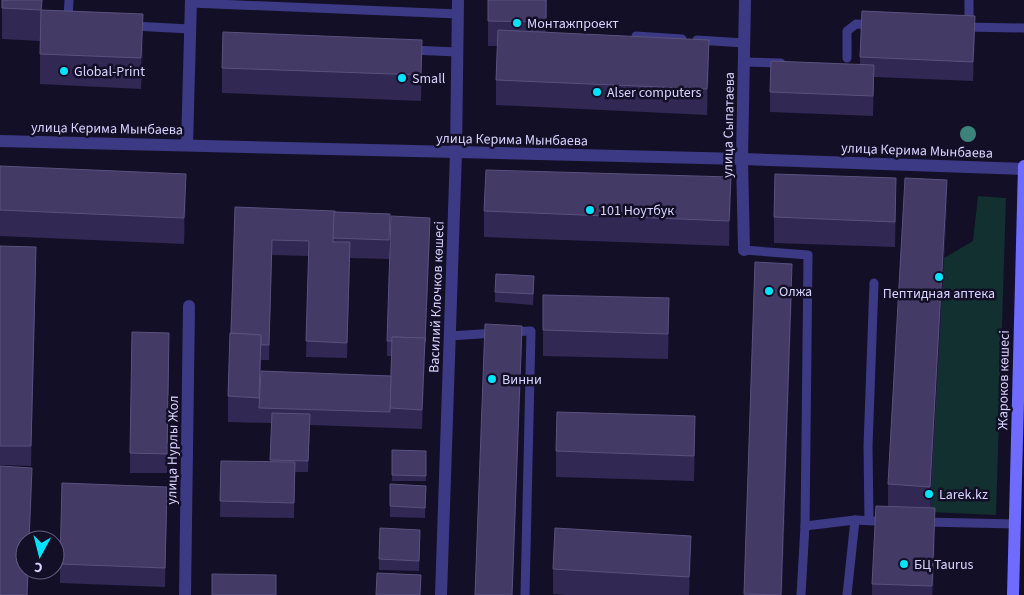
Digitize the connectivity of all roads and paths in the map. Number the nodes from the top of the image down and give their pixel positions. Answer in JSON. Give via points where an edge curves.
{"nodes":[{"id":1,"x":69,"y":0,"type":"edge"},
{"id":2,"x":458,"y":0,"type":"edge"},
{"id":3,"x":745,"y":0,"type":"edge"},
{"id":4,"x":969,"y":0,"type":"edge"},
{"id":5,"x":191,"y":1,"type":"edge"},
{"id":6,"x":458,"y":14,"type":"junction"},
{"id":7,"x":78,"y":22,"type":"edge"},
{"id":8,"x":125,"y":25,"type":"edge"},
{"id":9,"x":884,"y":25,"type":"edge"},
{"id":10,"x":1024,"y":28,"type":"edge"},
{"id":11,"x":190,"y":29,"type":"junction"},
{"id":12,"x":636,"y":36,"type":"edge"},
{"id":13,"x":744,"y":42,"type":"junction"},
{"id":14,"x":407,"y":50,"type":"edge"},
{"id":15,"x":457,"y":52,"type":"junction"},
{"id":16,"x":847,"y":58,"type":"dead end"},
{"id":17,"x":744,"y":62,"type":"junction"},
{"id":18,"x":794,"y":63,"type":"edge"},
{"id":19,"x":0,"y":141,"type":"edge"},
{"id":20,"x":187,"y":145,"type":"junction"},
{"id":21,"x":456,"y":152,"type":"junction"},
{"id":22,"x":742,"y":159,"type":"junction"},
{"id":23,"x":1024,"y":168,"type":"edge"},
{"id":24,"x":744,"y":250,"type":"joint"},
{"id":25,"x":874,"y":283,"type":"dead end"},
{"id":26,"x":189,"y":306,"type":"dead end"},
{"id":27,"x":450,"y":336,"type":"junction"},
{"id":28,"x":855,"y":520,"type":"junction"},
{"id":29,"x":869,"y":520,"type":"junction"},
{"id":30,"x":888,"y":521,"type":"edge"},
{"id":31,"x":916,"y":522,"type":"edge"},
{"id":32,"x":1015,"y":524,"type":"junction"},
{"id":33,"x":805,"y":526,"type":"junction"},
{"id":34,"x":185,"y":595,"type":"edge"},
{"id":35,"x":441,"y":595,"type":"edge"},
{"id":36,"x":525,"y":595,"type":"edge"},
{"id":37,"x":801,"y":595,"type":"edge"},
{"id":38,"x":847,"y":595,"type":"edge"},
{"id":39,"x":1013,"y":595,"type":"edge"}],
"edges":[{"from":1,"to":7,"type":"lane","via":[[68,21]]},
{"from":2,"to":6,"type":"street","name":"Василий Клочков көшесі"},
{"from":3,"to":13,"type":"street","name":"улица Сыпатаева"},
{"from":4,"to":10,"type":"lane","via":[[964,27]]},
{"from":5,"to":6,"type":"lane"},
{"from":5,"to":11,"type":"street"},
{"from":6,"to":15,"type":"street","name":"Василий Клочков көшесі"},
{"from":8,"to":11,"type":"lane"},
{"from":9,"to":16,"type":"lane","via":[[856,24],[847,31]]},
{"from":11,"to":20,"type":"street"},
{"from":12,"to":13,"type":"lane"},
{"from":13,"to":17,"type":"street","name":"улица Сыпатаева"},
{"from":14,"to":15,"type":"lane"},
{"from":15,"to":21,"type":"street","name":"Василий Клочков көшесі"},
{"from":17,"to":18,"type":"lane"},
{"from":17,"to":22,"type":"street","name":"улица Сыпатаева"},
{"from":19,"to":20,"type":"street","name":"улица Керима Мынбаева"},
{"from":20,"to":21,"type":"street","name":"улица Керима Мынбаева"},
{"from":21,"to":22,"type":"street","name":"улица Керима Мынбаева"},
{"from":21,"to":27,"type":"street","name":"Василий Клочков көшесі"},
{"from":22,"to":23,"type":"street","name":"улица Керима Мынбаева"},
{"from":22,"to":24,"type":"street","name":"улица Сыпатаева"},
{"from":23,"to":32,"type":"street","name":"Жароков көшесі"},
{"from":24,"to":33,"type":"lane","via":[[808,255]]},
{"from":25,"to":29,"type":"lane","via":[[868,446]]},
{"from":26,"to":34,"type":"street","name":"улица Нурлы Жол"},
{"from":27,"to":35,"type":"street","name":"Василий Клочков көшесі"},
{"from":27,"to":36,"type":"lane","via":[[531,331]]},
{"from":28,"to":29,"type":"lane"},
{"from":28,"to":33,"type":"lane"},
{"from":28,"to":38,"type":"lane"},
{"from":29,"to":30,"type":"lane"},
{"from":31,"to":32,"type":"lane"},
{"from":32,"to":39,"type":"street","name":"Жароков көшесі"},
{"from":33,"to":37,"type":"lane"}]}
